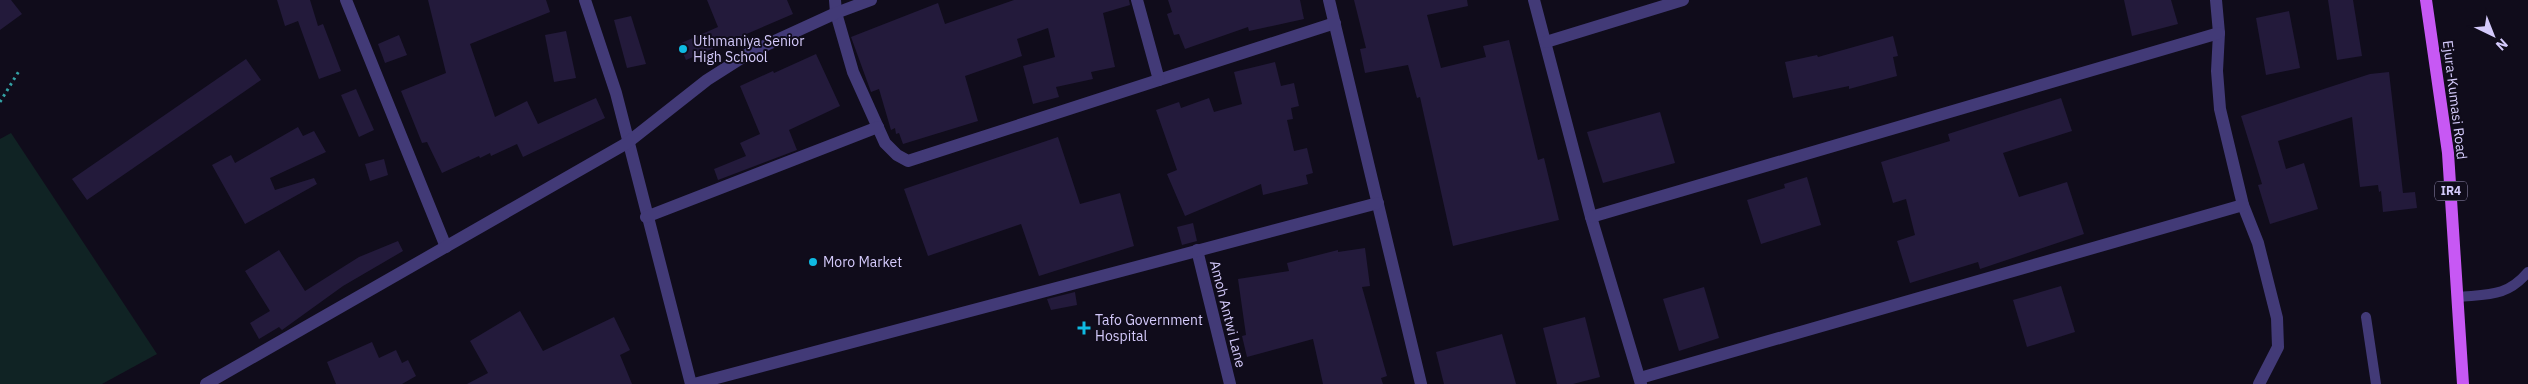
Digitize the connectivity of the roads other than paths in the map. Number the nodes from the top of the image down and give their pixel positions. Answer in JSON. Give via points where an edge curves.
{"nodes":[{"id":1,"x":346,"y":0,"type":"edge"},
{"id":2,"x":585,"y":0,"type":"edge"},
{"id":3,"x":835,"y":0,"type":"edge"},
{"id":4,"x":872,"y":0,"type":"edge"},
{"id":5,"x":1137,"y":0,"type":"edge"},
{"id":6,"x":1329,"y":0,"type":"edge"},
{"id":7,"x":1534,"y":0,"type":"edge"},
{"id":8,"x":1683,"y":0,"type":"edge"},
{"id":9,"x":2216,"y":0,"type":"edge"},
{"id":10,"x":2426,"y":0,"type":"edge"},
{"id":11,"x":836,"y":13,"type":"junction"},
{"id":12,"x":1335,"y":23,"type":"junction"},
{"id":13,"x":2219,"y":33,"type":"junction"},
{"id":14,"x":1546,"y":42,"type":"junction"},
{"id":15,"x":1159,"y":80,"type":"junction"},
{"id":16,"x":878,"y":127,"type":"junction"},
{"id":17,"x":627,"y":143,"type":"junction"},
{"id":18,"x":1378,"y":202,"type":"junction"},
{"id":19,"x":2243,"y":205,"type":"junction"},
{"id":20,"x":646,"y":217,"type":"junction"},
{"id":21,"x":1592,"y":217,"type":"junction"},
{"id":22,"x":446,"y":247,"type":"junction"},
{"id":23,"x":1197,"y":250,"type":"junction"},
{"id":24,"x":2528,"y":272,"type":"edge"},
{"id":25,"x":2458,"y":297,"type":"junction"},
{"id":26,"x":2366,"y":318,"type":"dead end"},
{"id":27,"x":1640,"y":381,"type":"edge"},
{"id":28,"x":206,"y":384,"type":"edge"},
{"id":29,"x":692,"y":384,"type":"edge"},
{"id":30,"x":1230,"y":384,"type":"edge"},
{"id":31,"x":1421,"y":384,"type":"edge"},
{"id":32,"x":2259,"y":384,"type":"edge"},
{"id":33,"x":2376,"y":384,"type":"edge"},
{"id":34,"x":2463,"y":384,"type":"edge"}],
"edges":[{"from":1,"to":22,"type":"street"},
{"from":2,"to":17,"type":"street","via":[[616,93]]},
{"from":3,"to":11,"type":"street"},
{"from":4,"to":11,"type":"street"},
{"from":5,"to":15,"type":"street"},
{"from":6,"to":12,"type":"street"},
{"from":7,"to":14,"type":"street"},
{"from":8,"to":14,"type":"street"},
{"from":9,"to":13,"type":"street"},
{"from":10,"to":25,"type":"main road","name":"Ejura-Kumasi Road","number":"IR4","via":[[2448,153]]},
{"from":11,"to":16,"type":"street","via":[[853,72]]},
{"from":11,"to":17,"type":"street","via":[[751,52],[707,80]]},
{"from":12,"to":15,"type":"street"},
{"from":12,"to":18,"type":"street"},
{"from":13,"to":19,"type":"street","via":[[2217,71],[2220,108]]},
{"from":13,"to":21,"type":"street"},
{"from":14,"to":21,"type":"street"},
{"from":15,"to":16,"type":"street","via":[[908,161],[885,143]]},
{"from":16,"to":20,"type":"street"},
{"from":17,"to":20,"type":"street"},
{"from":17,"to":22,"type":"street"},
{"from":18,"to":23,"type":"street"},
{"from":18,"to":31,"type":"street"},
{"from":19,"to":27,"type":"street"},
{"from":19,"to":32,"type":"street","via":[[2258,243],[2277,318],[2278,347]]},
{"from":20,"to":29,"type":"street"},
{"from":21,"to":27,"type":"street"},
{"from":22,"to":28,"type":"street"},
{"from":23,"to":29,"type":"street"},
{"from":23,"to":30,"type":"street","name":"Amoh Antwi Lane"},
{"from":24,"to":25,"type":"lane","via":[[2517,285],[2501,293]]},
{"from":25,"to":34,"type":"main road","name":"Ejura-Kumasi Road","number":"IR4"},
{"from":26,"to":33,"type":"lane"}]}
